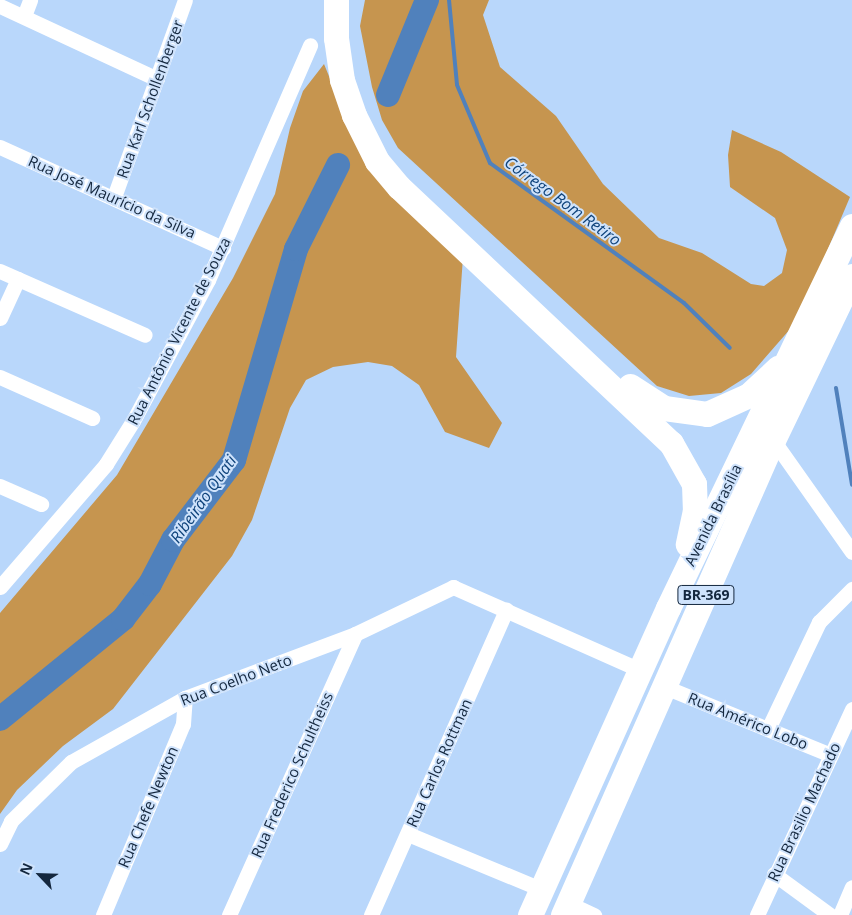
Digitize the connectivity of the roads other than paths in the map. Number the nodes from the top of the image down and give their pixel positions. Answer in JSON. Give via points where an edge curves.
{"nodes":[{"id":1,"x":30,"y":0,"type":"edge"},
{"id":2,"x":185,"y":0,"type":"edge"},
{"id":3,"x":336,"y":0,"type":"edge"},
{"id":4,"x":349,"y":0,"type":"edge"},
{"id":5,"x":0,"y":6,"type":"edge"},
{"id":6,"x":24,"y":16,"type":"junction"},
{"id":7,"x":310,"y":45,"type":"dead end"},
{"id":8,"x":157,"y":80,"type":"junction"},
{"id":9,"x":0,"y":147,"type":"edge"},
{"id":10,"x":114,"y":197,"type":"junction"},
{"id":11,"x":852,"y":226,"type":"edge"},
{"id":12,"x":223,"y":248,"type":"junction"},
{"id":13,"x":0,"y":271,"type":"edge"},
{"id":14,"x":852,"y":276,"type":"edge"},
{"id":15,"x":18,"y":279,"type":"junction"},
{"id":16,"x":0,"y":318,"type":"edge"},
{"id":17,"x":145,"y":335,"type":"dead end"},
{"id":18,"x":789,"y":356,"type":"junction"},
{"id":19,"x":0,"y":377,"type":"edge"},
{"id":20,"x":92,"y":418,"type":"dead end"},
{"id":21,"x":774,"y":440,"type":"junction"},
{"id":22,"x":0,"y":486,"type":"edge"},
{"id":23,"x":41,"y":504,"type":"dead end"},
{"id":24,"x":852,"y":552,"type":"edge"},
{"id":25,"x":0,"y":587,"type":"edge"},
{"id":26,"x":852,"y":589,"type":"edge"},
{"id":27,"x":668,"y":608,"type":"junction"},
{"id":28,"x":506,"y":610,"type":"junction"},
{"id":29,"x":355,"y":634,"type":"junction"},
{"id":30,"x":640,"y":670,"type":"junction"},
{"id":31,"x":665,"y":687,"type":"junction"},
{"id":32,"x":185,"y":698,"type":"junction"},
{"id":33,"x":852,"y":709,"type":"edge"},
{"id":34,"x":768,"y":729,"type":"junction"},
{"id":35,"x":831,"y":755,"type":"junction"},
{"id":36,"x":408,"y":834,"type":"junction"},
{"id":37,"x":0,"y":844,"type":"edge"},
{"id":38,"x":774,"y":874,"type":"junction"},
{"id":39,"x":852,"y":887,"type":"edge"},
{"id":40,"x":541,"y":889,"type":"junction"},
{"id":41,"x":565,"y":909,"type":"edge"},
{"id":42,"x":103,"y":915,"type":"edge"},
{"id":43,"x":229,"y":915,"type":"edge"},
{"id":44,"x":370,"y":915,"type":"edge"},
{"id":45,"x":530,"y":915,"type":"edge"},
{"id":46,"x":594,"y":915,"type":"edge"},
{"id":47,"x":757,"y":915,"type":"edge"},
{"id":48,"x":830,"y":915,"type":"edge"},
{"id":49,"x":840,"y":915,"type":"edge"}],
"edges":[{"from":1,"to":6,"type":"street"},
{"from":2,"to":8,"type":"street","name":"Rua Karl Schollenberger"},
{"from":3,"to":27,"type":"highway","via":[[336,38],[342,80],[354,115],[377,161],[399,187],[633,404],[684,462],[694,484],[696,510]]},
{"from":4,"to":18,"type":"highway","via":[[349,35],[356,78],[372,124],[394,164],[407,180],[639,394],[664,408],[708,414],[749,395]]},
{"from":5,"to":6,"type":"street"},
{"from":6,"to":8,"type":"street"},
{"from":7,"to":12,"type":"street","name":"Rua Antônio Vicente de Souza"},
{"from":8,"to":10,"type":"street","name":"Rua Karl Schollenberger"},
{"from":9,"to":10,"type":"street","name":"Rua José Maurício da Silva"},
{"from":10,"to":12,"type":"street","name":"Rua José Maurício da Silva"},
{"from":11,"to":18,"type":"highway","name":"Avenida Brasília","number":"BR-369"},
{"from":12,"to":25,"type":"street","name":"Rua Antônio Vicente de Souza","via":[[133,421],[106,464]]},
{"from":13,"to":15,"type":"street"},
{"from":14,"to":21,"type":"highway","name":"Avenida Brasília","number":"BR-369"},
{"from":15,"to":16,"type":"street"},
{"from":15,"to":17,"type":"street"},
{"from":18,"to":27,"type":"highway","name":"Avenida Brasília","number":"BR-369"},
{"from":19,"to":20,"type":"street"},
{"from":21,"to":24,"type":"street"},
{"from":21,"to":31,"type":"highway","name":"Avenida Brasília","number":"BR-369"},
{"from":22,"to":23,"type":"street"},
{"from":26,"to":34,"type":"street","via":[[819,622],[801,652]]},
{"from":27,"to":30,"type":"highway","name":"Avenida Brasília","number":"BR-369"},
{"from":28,"to":29,"type":"street","name":"Rua Coelho Neto","via":[[454,587]]},
{"from":28,"to":30,"type":"street"},
{"from":28,"to":36,"type":"street","name":"Rua Carlos Rottman"},
{"from":29,"to":32,"type":"street","name":"Rua Coelho Neto"},
{"from":29,"to":43,"type":"street","name":"Rua Frederico Schultheiss"},
{"from":30,"to":40,"type":"highway","name":"Avenida Brasília","number":"BR-369"},
{"from":31,"to":34,"type":"street","name":"Rua Américo Lobo"},
{"from":31,"to":41,"type":"highway","name":"Avenida Brasília","number":"BR-369"},
{"from":32,"to":37,"type":"street","name":"Rua Coelho Neto","via":[[71,762],[11,821]]},
{"from":32,"to":42,"type":"street","name":"Rua Chefe Newton","via":[[183,724]]},
{"from":33,"to":35,"type":"street","name":"Rua Brasilio Machado"},
{"from":34,"to":35,"type":"street","name":"Rua Américo Lobo"},
{"from":35,"to":38,"type":"street","name":"Rua Brasilio Machado"},
{"from":36,"to":40,"type":"street"},
{"from":36,"to":44,"type":"street","name":"Rua Carlos Rottman"},
{"from":38,"to":47,"type":"street","name":"Rua Brasilio Machado"},
{"from":38,"to":48,"type":"street"},
{"from":39,"to":49,"type":"street"},
{"from":40,"to":45,"type":"highway","name":"Avenida Brasília","number":"BR-369"},
{"from":41,"to":46,"type":"street"}]}
